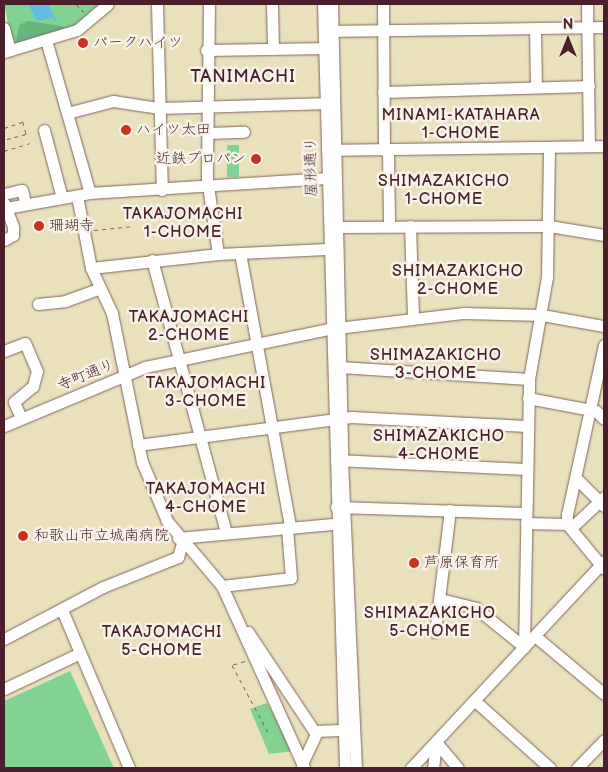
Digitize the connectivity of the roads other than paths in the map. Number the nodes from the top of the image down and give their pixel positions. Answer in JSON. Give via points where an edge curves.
{"nodes":[{"id":1,"x":108,"y":4,"type":"edge"},
{"id":2,"x":157,"y":4,"type":"edge"},
{"id":3,"x":209,"y":4,"type":"edge"},
{"id":4,"x":272,"y":4,"type":"edge"},
{"id":5,"x":323,"y":4,"type":"edge"},
{"id":6,"x":332,"y":4,"type":"edge"},
{"id":7,"x":383,"y":4,"type":"edge"},
{"id":8,"x":587,"y":4,"type":"edge"},
{"id":9,"x":604,"y":27,"type":"edge"},
{"id":10,"x":4,"y":28,"type":"edge"},
{"id":11,"x":588,"y":28,"type":"junction"},
{"id":12,"x":384,"y":30,"type":"junction"},
{"id":13,"x":535,"y":30,"type":"junction"},
{"id":14,"x":328,"y":31,"type":"junction"},
{"id":15,"x":46,"y":40,"type":"junction"},
{"id":16,"x":328,"y":48,"type":"junction"},
{"id":17,"x":273,"y":49,"type":"junction"},
{"id":18,"x":206,"y":50,"type":"junction"},
{"id":19,"x":7,"y":51,"type":"edge"},
{"id":20,"x":589,"y":86,"type":"junction"},
{"id":21,"x":536,"y":87,"type":"junction"},
{"id":22,"x":384,"y":92,"type":"junction"},
{"id":23,"x":329,"y":103,"type":"junction"},
{"id":24,"x":205,"y":106,"type":"junction"},
{"id":25,"x":159,"y":108,"type":"junction"},
{"id":26,"x":67,"y":113,"type":"junction"},
{"id":27,"x":44,"y":130,"type":"dead end"},
{"id":28,"x":244,"y":132,"type":"dead end"},
{"id":29,"x":207,"y":133,"type":"junction"},
{"id":30,"x":589,"y":146,"type":"junction"},
{"id":31,"x":604,"y":146,"type":"edge"},
{"id":32,"x":550,"y":147,"type":"junction"},
{"id":33,"x":330,"y":150,"type":"junction"},
{"id":34,"x":386,"y":150,"type":"junction"},
{"id":35,"x":326,"y":178,"type":"junction"},
{"id":36,"x":210,"y":187,"type":"junction"},
{"id":37,"x":162,"y":190,"type":"junction"},
{"id":38,"x":90,"y":193,"type":"junction"},
{"id":39,"x":4,"y":194,"type":"edge"},
{"id":40,"x":77,"y":196,"type":"junction"},
{"id":41,"x":24,"y":198,"type":"dead end"},
{"id":42,"x":62,"y":198,"type":"junction"},
{"id":43,"x":5,"y":206,"type":"edge"},
{"id":44,"x":337,"y":226,"type":"junction"},
{"id":45,"x":389,"y":226,"type":"junction"},
{"id":46,"x":410,"y":226,"type":"junction"},
{"id":47,"x":548,"y":226,"type":"junction"},
{"id":48,"x":604,"y":235,"type":"edge"},
{"id":49,"x":4,"y":240,"type":"edge"},
{"id":50,"x":327,"y":249,"type":"junction"},
{"id":51,"x":240,"y":253,"type":"junction"},
{"id":52,"x":218,"y":254,"type":"junction"},
{"id":53,"x":152,"y":260,"type":"junction"},
{"id":54,"x":91,"y":268,"type":"junction"},
{"id":55,"x":100,"y":288,"type":"junction"},
{"id":56,"x":38,"y":304,"type":"dead end"},
{"id":57,"x":542,"y":315,"type":"junction"},
{"id":58,"x":413,"y":318,"type":"junction"},
{"id":59,"x":604,"y":326,"type":"edge"},
{"id":60,"x":334,"y":328,"type":"junction"},
{"id":61,"x":256,"y":344,"type":"junction"},
{"id":62,"x":604,"y":346,"type":"edge"},
{"id":63,"x":4,"y":351,"type":"edge"},
{"id":64,"x":180,"y":359,"type":"junction"},
{"id":65,"x":339,"y":367,"type":"junction"},
{"id":66,"x":124,"y":375,"type":"junction"},
{"id":67,"x":528,"y":379,"type":"junction"},
{"id":68,"x":528,"y":398,"type":"junction"},
{"id":69,"x":591,"y":410,"type":"junction"},
{"id":70,"x":20,"y":418,"type":"junction"},
{"id":71,"x":604,"y":419,"type":"edge"},
{"id":72,"x":336,"y":420,"type":"junction"},
{"id":73,"x":273,"y":425,"type":"junction"},
{"id":74,"x":4,"y":426,"type":"edge"},
{"id":75,"x":527,"y":426,"type":"junction"},
{"id":76,"x":201,"y":435,"type":"junction"},
{"id":77,"x":138,"y":445,"type":"junction"},
{"id":78,"x":337,"y":460,"type":"junction"},
{"id":79,"x":526,"y":469,"type":"junction"},
{"id":80,"x":577,"y":479,"type":"junction"},
{"id":81,"x":603,"y":502,"type":"edge"},
{"id":82,"x":339,"y":507,"type":"junction"},
{"id":83,"x":450,"y":510,"type":"junction"},
{"id":84,"x":525,"y":518,"type":"junction"},
{"id":85,"x":340,"y":524,"type":"junction"},
{"id":86,"x":288,"y":526,"type":"junction"},
{"id":87,"x":569,"y":526,"type":"junction"},
{"id":88,"x":226,"y":533,"type":"junction"},
{"id":89,"x":180,"y":540,"type":"junction"},
{"id":90,"x":603,"y":565,"type":"edge"},
{"id":91,"x":222,"y":586,"type":"junction"},
{"id":92,"x":440,"y":599,"type":"junction"},
{"id":93,"x":62,"y":610,"type":"junction"},
{"id":94,"x":243,"y":627,"type":"junction"},
{"id":95,"x":435,"y":632,"type":"dead end"},
{"id":96,"x":536,"y":636,"type":"junction"},
{"id":97,"x":4,"y":639,"type":"edge"},
{"id":98,"x":524,"y":647,"type":"junction"},
{"id":99,"x":78,"y":654,"type":"junction"},
{"id":100,"x":4,"y":689,"type":"edge"},
{"id":101,"x":604,"y":694,"type":"edge"},
{"id":102,"x":475,"y":700,"type":"junction"},
{"id":103,"x":349,"y":731,"type":"junction"},
{"id":104,"x":317,"y":732,"type":"junction"},
{"id":105,"x":604,"y":740,"type":"edge"},
{"id":106,"x":436,"y":742,"type":"junction"},
{"id":107,"x":303,"y":766,"type":"edge"},
{"id":108,"x":129,"y":768,"type":"edge"},
{"id":109,"x":345,"y":768,"type":"edge"},
{"id":110,"x":356,"y":768,"type":"edge"},
{"id":111,"x":411,"y":768,"type":"edge"},
{"id":112,"x":433,"y":768,"type":"edge"},
{"id":113,"x":458,"y":768,"type":"edge"},
{"id":114,"x":550,"y":768,"type":"edge"},
{"id":115,"x":578,"y":768,"type":"edge"}],
"edges":[{"from":1,"to":15,"type":"street","via":[[77,30]]},
{"from":2,"to":25,"type":"street"},
{"from":3,"to":18,"type":"street"},
{"from":4,"to":17,"type":"street"},
{"from":5,"to":14,"type":"street","name":"屋形通り"},
{"from":6,"to":14,"type":"street","name":"屋形通り"},
{"from":7,"to":12,"type":"street"},
{"from":8,"to":11,"type":"street"},
{"from":9,"to":11,"type":"street"},
{"from":10,"to":19,"type":"street"},
{"from":11,"to":13,"type":"street"},
{"from":11,"to":20,"type":"street"},
{"from":12,"to":13,"type":"street"},
{"from":12,"to":14,"type":"street"},
{"from":12,"to":22,"type":"street"},
{"from":13,"to":21,"type":"street"},
{"from":14,"to":16,"type":"street","name":"屋形通り"},
{"from":15,"to":19,"type":"street"},
{"from":15,"to":26,"type":"street"},
{"from":16,"to":17,"type":"street"},
{"from":16,"to":23,"type":"street","name":"屋形通り"},
{"from":17,"to":18,"type":"street"},
{"from":18,"to":24,"type":"street"},
{"from":20,"to":21,"type":"street"},
{"from":20,"to":30,"type":"street"},
{"from":21,"to":22,"type":"street"},
{"from":22,"to":34,"type":"street"},
{"from":23,"to":24,"type":"street"},
{"from":23,"to":33,"type":"street","name":"屋形通り"},
{"from":24,"to":25,"type":"street"},
{"from":24,"to":29,"type":"street"},
{"from":25,"to":26,"type":"street","via":[[113,101]]},
{"from":25,"to":37,"type":"street"},
{"from":26,"to":38,"type":"street"},
{"from":27,"to":42,"type":"street"},
{"from":28,"to":29,"type":"street"},
{"from":29,"to":36,"type":"street"},
{"from":30,"to":31,"type":"street"},
{"from":30,"to":32,"type":"street"},
{"from":32,"to":34,"type":"street"},
{"from":32,"to":47,"type":"street"},
{"from":33,"to":34,"type":"street"},
{"from":33,"to":35,"type":"street","name":"屋形通り"},
{"from":33,"to":44,"type":"street","name":"屋形通り"},
{"from":34,"to":45,"type":"street"},
{"from":35,"to":36,"type":"street"},
{"from":35,"to":50,"type":"street","name":"屋形通り"},
{"from":36,"to":37,"type":"street"},
{"from":36,"to":52,"type":"street"},
{"from":37,"to":38,"type":"street"},
{"from":38,"to":40,"type":"street"},
{"from":39,"to":41,"type":"street","via":[[22,190]]},
{"from":40,"to":42,"type":"street"},
{"from":40,"to":54,"type":"street"},
{"from":42,"to":43,"type":"street"},
{"from":43,"to":49,"type":"street","via":[[13,234]]},
{"from":44,"to":45,"type":"street"},
{"from":44,"to":60,"type":"street","name":"屋形通り"},
{"from":45,"to":46,"type":"street"},
{"from":46,"to":47,"type":"street"},
{"from":46,"to":58,"type":"street"},
{"from":47,"to":48,"type":"street"},
{"from":47,"to":57,"type":"street"},
{"from":50,"to":51,"type":"street"},
{"from":50,"to":60,"type":"street","name":"屋形通り"},
{"from":51,"to":52,"type":"street"},
{"from":51,"to":61,"type":"street"},
{"from":52,"to":53,"type":"street"},
{"from":53,"to":54,"type":"street"},
{"from":53,"to":64,"type":"street"},
{"from":54,"to":55,"type":"street"},
{"from":55,"to":56,"type":"street","via":[[65,300]]},
{"from":55,"to":66,"type":"street","via":[[112,313]]},
{"from":57,"to":58,"type":"street","name":"寺町通り","via":[[464,313]]},
{"from":57,"to":59,"type":"street","name":"寺町通り"},
{"from":57,"to":67,"type":"street"},
{"from":58,"to":60,"type":"street","name":"寺町通り"},
{"from":60,"to":61,"type":"street","name":"寺町通り"},
{"from":60,"to":65,"type":"street"},
{"from":60,"to":72,"type":"street"},
{"from":61,"to":64,"type":"street","name":"寺町通り"},
{"from":61,"to":73,"type":"street"},
{"from":62,"to":69,"type":"street"},
{"from":63,"to":70,"type":"street","via":[[25,342],[36,370],[33,386],[14,402]]},
{"from":64,"to":66,"type":"street","name":"寺町通り"},
{"from":64,"to":76,"type":"street"},
{"from":65,"to":67,"type":"street"},
{"from":65,"to":72,"type":"street"},
{"from":66,"to":70,"type":"street","name":"寺町通り"},
{"from":66,"to":77,"type":"street"},
{"from":67,"to":68,"type":"street"},
{"from":68,"to":69,"type":"street"},
{"from":68,"to":75,"type":"street"},
{"from":69,"to":71,"type":"street"},
{"from":69,"to":80,"type":"street"},
{"from":70,"to":74,"type":"street","name":"寺町通り"},
{"from":72,"to":73,"type":"street"},
{"from":72,"to":75,"type":"street"},
{"from":72,"to":78,"type":"street"},
{"from":73,"to":76,"type":"street"},
{"from":73,"to":86,"type":"street"},
{"from":75,"to":79,"type":"street"},
{"from":76,"to":77,"type":"street"},
{"from":76,"to":88,"type":"street"},
{"from":77,"to":89,"type":"street"},
{"from":78,"to":79,"type":"street"},
{"from":78,"to":82,"type":"street"},
{"from":79,"to":84,"type":"street"},
{"from":80,"to":81,"type":"street"},
{"from":80,"to":87,"type":"street"},
{"from":81,"to":87,"type":"street"},
{"from":82,"to":83,"type":"street"},
{"from":82,"to":85,"type":"street"},
{"from":83,"to":84,"type":"street"},
{"from":83,"to":92,"type":"street"},
{"from":84,"to":87,"type":"street"},
{"from":84,"to":98,"type":"street"},
{"from":85,"to":86,"type":"street"},
{"from":85,"to":103,"type":"street"},
{"from":86,"to":88,"type":"street"},
{"from":86,"to":91,"type":"street","via":[[290,578]]},
{"from":87,"to":90,"type":"street"},
{"from":88,"to":89,"type":"street"},
{"from":89,"to":91,"type":"street"},
{"from":89,"to":93,"type":"street","via":[[178,557]]},
{"from":90,"to":96,"type":"street"},
{"from":91,"to":94,"type":"street"},
{"from":92,"to":95,"type":"street"},
{"from":92,"to":98,"type":"street","via":[[476,608]]},
{"from":93,"to":97,"type":"street"},
{"from":93,"to":99,"type":"street"},
{"from":94,"to":104,"type":"street"},
{"from":94,"to":107,"type":"street"},
{"from":96,"to":98,"type":"street"},
{"from":96,"to":101,"type":"street"},
{"from":98,"to":102,"type":"street"},
{"from":99,"to":100,"type":"street"},
{"from":99,"to":108,"type":"street"},
{"from":102,"to":106,"type":"street"},
{"from":102,"to":114,"type":"street"},
{"from":103,"to":104,"type":"street"},
{"from":103,"to":109,"type":"street"},
{"from":103,"to":110,"type":"street"},
{"from":104,"to":107,"type":"street"},
{"from":105,"to":115,"type":"street"},
{"from":106,"to":111,"type":"street"},
{"from":106,"to":112,"type":"street"},
{"from":106,"to":113,"type":"street"}]}
